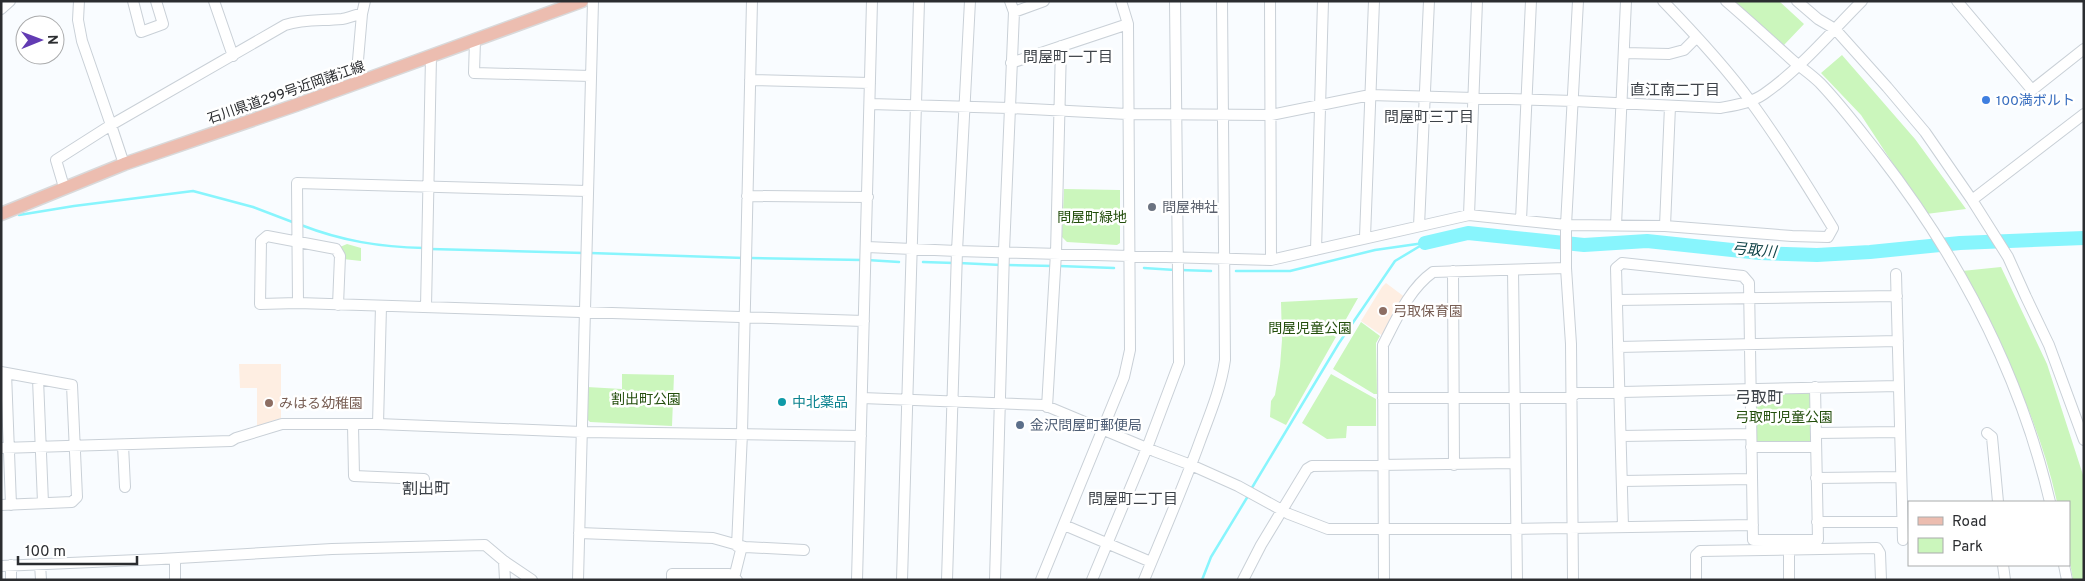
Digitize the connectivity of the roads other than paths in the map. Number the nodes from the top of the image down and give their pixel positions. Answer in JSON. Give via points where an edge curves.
{"nodes":[{"id":1,"x":10,"y":1,"type":"edge"},
{"id":2,"x":79,"y":1,"type":"edge"},
{"id":3,"x":133,"y":1,"type":"edge"},
{"id":4,"x":156,"y":1,"type":"edge"},
{"id":5,"x":214,"y":1,"type":"edge"},
{"id":6,"x":365,"y":1,"type":"edge"},
{"id":7,"x":582,"y":1,"type":"edge"},
{"id":8,"x":593,"y":1,"type":"edge"},
{"id":9,"x":752,"y":1,"type":"edge"},
{"id":10,"x":872,"y":1,"type":"edge"},
{"id":11,"x":919,"y":1,"type":"edge"},
{"id":12,"x":970,"y":1,"type":"edge"},
{"id":13,"x":1010,"y":1,"type":"edge"},
{"id":14,"x":1044,"y":1,"type":"edge"},
{"id":15,"x":1121,"y":1,"type":"edge"},
{"id":16,"x":1175,"y":1,"type":"edge"},
{"id":17,"x":1222,"y":1,"type":"edge"},
{"id":18,"x":1270,"y":1,"type":"edge"},
{"id":19,"x":1323,"y":1,"type":"edge"},
{"id":20,"x":1374,"y":1,"type":"edge"},
{"id":21,"x":1429,"y":1,"type":"edge"},
{"id":22,"x":1477,"y":1,"type":"edge"},
{"id":23,"x":1531,"y":1,"type":"edge"},
{"id":24,"x":1578,"y":1,"type":"edge"},
{"id":25,"x":1626,"y":1,"type":"edge"},
{"id":26,"x":1663,"y":1,"type":"edge"},
{"id":27,"x":1726,"y":1,"type":"edge"},
{"id":28,"x":1798,"y":1,"type":"edge"},
{"id":29,"x":1862,"y":1,"type":"edge"},
{"id":30,"x":1957,"y":1,"type":"edge"},
{"id":31,"x":1,"y":9,"type":"edge"},
{"id":32,"x":1014,"y":12,"type":"junction"},
{"id":33,"x":362,"y":14,"type":"junction"},
{"id":34,"x":1128,"y":24,"type":"junction"},
{"id":35,"x":1835,"y":29,"type":"junction"},
{"id":36,"x":1697,"y":37,"type":"junction"},
{"id":37,"x":475,"y":40,"type":"junction"},
{"id":38,"x":1061,"y":46,"type":"junction"},
{"id":39,"x":2084,"y":49,"type":"edge"},
{"id":40,"x":1624,"y":53,"type":"junction"},
{"id":41,"x":233,"y":56,"type":"junction"},
{"id":42,"x":431,"y":56,"type":"junction"},
{"id":43,"x":1011,"y":63,"type":"junction"},
{"id":44,"x":1798,"y":65,"type":"junction"},
{"id":45,"x":591,"y":76,"type":"junction"},
{"id":46,"x":750,"y":80,"type":"junction"},
{"id":47,"x":356,"y":83,"type":"junction"},
{"id":48,"x":870,"y":83,"type":"junction"},
{"id":49,"x":1370,"y":95,"type":"junction"},
{"id":50,"x":1424,"y":97,"type":"junction"},
{"id":51,"x":1472,"y":98,"type":"junction"},
{"id":52,"x":1525,"y":100,"type":"junction"},
{"id":53,"x":1574,"y":101,"type":"junction"},
{"id":54,"x":1750,"y":101,"type":"junction"},
{"id":55,"x":1623,"y":103,"type":"junction"},
{"id":56,"x":870,"y":104,"type":"junction"},
{"id":57,"x":916,"y":106,"type":"junction"},
{"id":58,"x":1319,"y":106,"type":"junction"},
{"id":59,"x":1670,"y":106,"type":"junction"},
{"id":60,"x":966,"y":107,"type":"junction"},
{"id":61,"x":1009,"y":108,"type":"junction"},
{"id":62,"x":1060,"y":111,"type":"junction"},
{"id":63,"x":1127,"y":114,"type":"junction"},
{"id":64,"x":1176,"y":114,"type":"junction"},
{"id":65,"x":1271,"y":114,"type":"junction"},
{"id":66,"x":2084,"y":114,"type":"edge"},
{"id":67,"x":1224,"y":115,"type":"junction"},
{"id":68,"x":111,"y":125,"type":"junction"},
{"id":69,"x":124,"y":164,"type":"junction"},
{"id":70,"x":429,"y":186,"type":"junction"},
{"id":71,"x":64,"y":187,"type":"junction"},
{"id":72,"x":587,"y":191,"type":"junction"},
{"id":73,"x":747,"y":196,"type":"junction"},
{"id":74,"x":868,"y":197,"type":"junction"},
{"id":75,"x":1972,"y":200,"type":"junction"},
{"id":76,"x":1,"y":214,"type":"edge"},
{"id":77,"x":1469,"y":215,"type":"junction"},
{"id":78,"x":1521,"y":220,"type":"junction"},
{"id":79,"x":1616,"y":225,"type":"junction"},
{"id":80,"x":1419,"y":226,"type":"junction"},
{"id":81,"x":1665,"y":226,"type":"junction"},
{"id":82,"x":1566,"y":228,"type":"junction"},
{"id":83,"x":1365,"y":237,"type":"junction"},
{"id":84,"x":299,"y":242,"type":"junction"},
{"id":85,"x":867,"y":247,"type":"junction"},
{"id":86,"x":913,"y":249,"type":"junction"},
{"id":87,"x":1316,"y":250,"type":"junction"},
{"id":88,"x":957,"y":254,"type":"junction"},
{"id":89,"x":1129,"y":256,"type":"junction"},
{"id":90,"x":1178,"y":256,"type":"junction"},
{"id":91,"x":1224,"y":257,"type":"junction"},
{"id":92,"x":1004,"y":260,"type":"junction"},
{"id":93,"x":1271,"y":260,"type":"junction"},
{"id":94,"x":1056,"y":262,"type":"junction"},
{"id":95,"x":1566,"y":264,"type":"junction"},
{"id":96,"x":1513,"y":270,"type":"junction"},
{"id":97,"x":1453,"y":271,"type":"junction"},
{"id":98,"x":1896,"y":274,"type":"dead end"},
{"id":99,"x":1897,"y":296,"type":"junction"},
{"id":100,"x":1749,"y":298,"type":"junction"},
{"id":101,"x":1617,"y":300,"type":"junction"},
{"id":102,"x":298,"y":303,"type":"junction"},
{"id":103,"x":338,"y":305,"type":"junction"},
{"id":104,"x":381,"y":306,"type":"junction"},
{"id":105,"x":426,"y":308,"type":"junction"},
{"id":106,"x":584,"y":312,"type":"junction"},
{"id":107,"x":744,"y":317,"type":"junction"},
{"id":108,"x":864,"y":321,"type":"junction"},
{"id":109,"x":1898,"y":341,"type":"junction"},
{"id":110,"x":1750,"y":343,"type":"junction"},
{"id":111,"x":1618,"y":347,"type":"junction"},
{"id":112,"x":3,"y":372,"type":"edge"},
{"id":113,"x":38,"y":379,"type":"junction"},
{"id":114,"x":1899,"y":386,"type":"junction"},
{"id":115,"x":1815,"y":387,"type":"junction"},
{"id":116,"x":1750,"y":389,"type":"junction"},
{"id":117,"x":1620,"y":392,"type":"junction"},
{"id":118,"x":862,"y":398,"type":"junction"},
{"id":119,"x":1383,"y":398,"type":"junction"},
{"id":120,"x":1454,"y":398,"type":"junction"},
{"id":121,"x":1514,"y":398,"type":"junction"},
{"id":122,"x":1571,"y":398,"type":"junction"},
{"id":123,"x":907,"y":400,"type":"junction"},
{"id":124,"x":953,"y":401,"type":"junction"},
{"id":125,"x":1001,"y":403,"type":"junction"},
{"id":126,"x":1047,"y":407,"type":"junction"},
{"id":127,"x":378,"y":424,"type":"junction"},
{"id":128,"x":353,"y":425,"type":"junction"},
{"id":129,"x":1103,"y":429,"type":"junction"},
{"id":130,"x":582,"y":432,"type":"junction"},
{"id":131,"x":1900,"y":432,"type":"junction"},
{"id":132,"x":1987,"y":432,"type":"dead end"},
{"id":133,"x":742,"y":433,"type":"junction"},
{"id":134,"x":1816,"y":433,"type":"junction"},
{"id":135,"x":1751,"y":434,"type":"junction"},
{"id":136,"x":861,"y":436,"type":"junction"},
{"id":137,"x":1621,"y":436,"type":"junction"},
{"id":138,"x":2083,"y":438,"type":"edge"},
{"id":139,"x":74,"y":445,"type":"junction"},
{"id":140,"x":123,"y":445,"type":"junction"},
{"id":141,"x":41,"y":446,"type":"junction"},
{"id":142,"x":1751,"y":446,"type":"junction"},
{"id":143,"x":1816,"y":447,"type":"junction"},
{"id":144,"x":5,"y":448,"type":"edge"},
{"id":145,"x":1146,"y":448,"type":"junction"},
{"id":146,"x":1514,"y":463,"type":"junction"},
{"id":147,"x":1192,"y":465,"type":"junction"},
{"id":148,"x":1454,"y":465,"type":"junction"},
{"id":149,"x":1383,"y":466,"type":"junction"},
{"id":150,"x":1901,"y":477,"type":"junction"},
{"id":151,"x":1816,"y":478,"type":"junction"},
{"id":152,"x":424,"y":479,"type":"dead end"},
{"id":153,"x":1752,"y":480,"type":"junction"},
{"id":154,"x":1622,"y":481,"type":"junction"},
{"id":155,"x":124,"y":487,"type":"dead end"},
{"id":156,"x":1998,"y":501,"type":"edge"},
{"id":157,"x":2050,"y":501,"type":"edge"},
{"id":158,"x":43,"y":504,"type":"junction"},
{"id":159,"x":6,"y":505,"type":"edge"},
{"id":160,"x":1281,"y":510,"type":"junction"},
{"id":161,"x":1817,"y":522,"type":"junction"},
{"id":162,"x":1902,"y":522,"type":"junction"},
{"id":163,"x":1064,"y":525,"type":"junction"},
{"id":164,"x":1754,"y":525,"type":"junction"},
{"id":165,"x":1622,"y":527,"type":"junction"},
{"id":166,"x":1515,"y":528,"type":"junction"},
{"id":167,"x":1573,"y":528,"type":"junction"},
{"id":168,"x":1383,"y":529,"type":"junction"},
{"id":169,"x":579,"y":533,"type":"junction"},
{"id":170,"x":1903,"y":540,"type":"dead end"},
{"id":171,"x":1107,"y":544,"type":"junction"},
{"id":172,"x":1789,"y":544,"type":"junction"},
{"id":173,"x":740,"y":546,"type":"junction"},
{"id":174,"x":804,"y":550,"type":"dead end"},
{"id":175,"x":174,"y":558,"type":"junction"},
{"id":176,"x":504,"y":561,"type":"junction"},
{"id":177,"x":1151,"y":562,"type":"junction"},
{"id":178,"x":40,"y":564,"type":"junction"},
{"id":179,"x":6,"y":565,"type":"edge"},
{"id":180,"x":2004,"y":566,"type":"edge"},
{"id":181,"x":2064,"y":566,"type":"edge"},
{"id":182,"x":736,"y":579,"type":"edge"},
{"id":183,"x":1246,"y":579,"type":"edge"},
{"id":184,"x":11,"y":580,"type":"edge"},
{"id":185,"x":41,"y":580,"type":"edge"},
{"id":186,"x":175,"y":580,"type":"edge"},
{"id":187,"x":505,"y":580,"type":"edge"},
{"id":188,"x":532,"y":580,"type":"edge"},
{"id":189,"x":578,"y":580,"type":"edge"},
{"id":190,"x":672,"y":580,"type":"edge"},
{"id":191,"x":857,"y":580,"type":"edge"},
{"id":192,"x":902,"y":580,"type":"edge"},
{"id":193,"x":947,"y":580,"type":"edge"},
{"id":194,"x":995,"y":580,"type":"edge"},
{"id":195,"x":1041,"y":580,"type":"edge"},
{"id":196,"x":1092,"y":580,"type":"edge"},
{"id":197,"x":1144,"y":580,"type":"edge"},
{"id":198,"x":1384,"y":580,"type":"edge"},
{"id":199,"x":1517,"y":580,"type":"edge"},
{"id":200,"x":1573,"y":580,"type":"edge"},
{"id":201,"x":1696,"y":580,"type":"edge"},
{"id":202,"x":1790,"y":580,"type":"edge"},
{"id":203,"x":1881,"y":580,"type":"edge"},
{"id":204,"x":2005,"y":580,"type":"edge"},
{"id":205,"x":2067,"y":580,"type":"edge"}],
"edges":[{"from":1,"to":31,"type":"street"},
{"from":2,"to":68,"type":"street","via":[[82,41]]},
{"from":3,"to":4,"type":"street","via":[[142,32],[163,24]]},
{"from":5,"to":41,"type":"street"},
{"from":6,"to":33,"type":"street"},
{"from":7,"to":37,"type":"main road","name":"石川県道299号近岡諸江線"},
{"from":8,"to":45,"type":"street"},
{"from":9,"to":46,"type":"street"},
{"from":10,"to":48,"type":"street"},
{"from":11,"to":57,"type":"street"},
{"from":12,"to":60,"type":"street"},
{"from":13,"to":32,"type":"street"},
{"from":14,"to":32,"type":"street"},
{"from":15,"to":34,"type":"street"},
{"from":16,"to":64,"type":"street"},
{"from":17,"to":67,"type":"street"},
{"from":18,"to":65,"type":"street"},
{"from":19,"to":58,"type":"street"},
{"from":20,"to":49,"type":"street"},
{"from":21,"to":50,"type":"street"},
{"from":22,"to":51,"type":"street"},
{"from":23,"to":52,"type":"street"},
{"from":24,"to":53,"type":"street"},
{"from":25,"to":40,"type":"street"},
{"from":26,"to":36,"type":"street"},
{"from":27,"to":44,"type":"street"},
{"from":28,"to":35,"type":"street"},
{"from":29,"to":35,"type":"street"},
{"from":30,"to":39,"type":"street","via":[[2032,90]]},
{"from":32,"to":43,"type":"street"},
{"from":33,"to":41,"type":"street","via":[[344,19],[299,20]]},
{"from":33,"to":47,"type":"street"},
{"from":34,"to":38,"type":"street"},
{"from":34,"to":63,"type":"street"},
{"from":35,"to":44,"type":"street"},
{"from":35,"to":75,"type":"street","via":[[1925,132]]},
{"from":36,"to":40,"type":"street","via":[[1684,50],[1669,54]]},
{"from":36,"to":54,"type":"street"},
{"from":37,"to":42,"type":"main road","name":"石川県道299号近岡諸江線"},
{"from":37,"to":45,"type":"street","via":[[474,73]]},
{"from":38,"to":43,"type":"street"},
{"from":38,"to":62,"type":"street"},
{"from":40,"to":55,"type":"street"},
{"from":41,"to":68,"type":"street"},
{"from":42,"to":47,"type":"main road","name":"石川県道299号近岡諸江線"},
{"from":42,"to":70,"type":"street"},
{"from":43,"to":61,"type":"street"},
{"from":44,"to":54,"type":"street","via":[[1763,95]]},
{"from":44,"to":157,"type":"street","via":[[1819,82],[1859,129],[1930,225],[1953,263],[2006,367]]},
{"from":45,"to":72,"type":"street"},
{"from":46,"to":48,"type":"street"},
{"from":46,"to":73,"type":"street"},
{"from":47,"to":69,"type":"main road","name":"石川県道299号近岡諸江線"},
{"from":48,"to":56,"type":"street"},
{"from":49,"to":50,"type":"street"},
{"from":49,"to":58,"type":"street"},
{"from":49,"to":83,"type":"street"},
{"from":50,"to":51,"type":"street"},
{"from":50,"to":80,"type":"street"},
{"from":51,"to":52,"type":"street"},
{"from":51,"to":77,"type":"street"},
{"from":52,"to":53,"type":"street"},
{"from":52,"to":78,"type":"street"},
{"from":53,"to":55,"type":"street"},
{"from":53,"to":82,"type":"street"},
{"from":54,"to":59,"type":"street","via":[[1720,108]]},
{"from":54,"to":81,"type":"street","via":[[1833,228],[1828,237]]},
{"from":55,"to":59,"type":"street"},
{"from":55,"to":79,"type":"street"},
{"from":56,"to":57,"type":"street"},
{"from":56,"to":74,"type":"street"},
{"from":57,"to":60,"type":"street"},
{"from":57,"to":86,"type":"street"},
{"from":58,"to":65,"type":"street"},
{"from":58,"to":87,"type":"street"},
{"from":59,"to":81,"type":"street"},
{"from":60,"to":61,"type":"street"},
{"from":60,"to":88,"type":"street"},
{"from":61,"to":62,"type":"street"},
{"from":61,"to":92,"type":"street"},
{"from":62,"to":63,"type":"street"},
{"from":62,"to":94,"type":"street"},
{"from":63,"to":64,"type":"street"},
{"from":63,"to":89,"type":"street"},
{"from":64,"to":67,"type":"street"},
{"from":64,"to":90,"type":"street"},
{"from":65,"to":67,"type":"street"},
{"from":65,"to":93,"type":"street"},
{"from":66,"to":75,"type":"street"},
{"from":67,"to":91,"type":"street"},
{"from":68,"to":69,"type":"street"},
{"from":68,"to":71,"type":"street","via":[[56,160]]},
{"from":69,"to":71,"type":"main road","name":"石川県道299号近岡諸江線"},
{"from":70,"to":72,"type":"street"},
{"from":70,"to":84,"type":"street","via":[[297,183]]},
{"from":70,"to":105,"type":"street"},
{"from":71,"to":76,"type":"main road","name":"石川県道299号近岡諸江線"},
{"from":72,"to":106,"type":"street"},
{"from":73,"to":74,"type":"street"},
{"from":73,"to":107,"type":"street"},
{"from":74,"to":85,"type":"street"},
{"from":75,"to":138,"type":"street","via":[[2008,257],[2049,345]]},
{"from":77,"to":78,"type":"street"},
{"from":77,"to":80,"type":"street"},
{"from":78,"to":82,"type":"street"},
{"from":79,"to":81,"type":"street"},
{"from":79,"to":82,"type":"street"},
{"from":80,"to":83,"type":"street"},
{"from":82,"to":95,"type":"street"},
{"from":83,"to":87,"type":"street"},
{"from":84,"to":102,"type":"street"},
{"from":84,"to":102,"type":"street","via":[[266,236],[261,241],[260,304]]},
{"from":84,"to":103,"type":"street","via":[[336,249],[340,256]]},
{"from":85,"to":86,"type":"street"},
{"from":85,"to":108,"type":"street"},
{"from":86,"to":88,"type":"street"},
{"from":86,"to":123,"type":"street"},
{"from":87,"to":93,"type":"street"},
{"from":88,"to":92,"type":"street"},
{"from":88,"to":124,"type":"street"},
{"from":89,"to":90,"type":"street"},
{"from":89,"to":94,"type":"street"},
{"from":89,"to":129,"type":"street","via":[[1130,350],[1124,377]]},
{"from":90,"to":91,"type":"street"},
{"from":90,"to":145,"type":"street","via":[[1179,363]]},
{"from":91,"to":93,"type":"street"},
{"from":91,"to":147,"type":"street","via":[[1225,360],[1221,383]]},
{"from":92,"to":94,"type":"street"},
{"from":92,"to":125,"type":"street"},
{"from":94,"to":126,"type":"street"},
{"from":95,"to":96,"type":"street"},
{"from":95,"to":122,"type":"street"},
{"from":96,"to":97,"type":"street"},
{"from":96,"to":121,"type":"street"},
{"from":97,"to":119,"type":"street","via":[[1438,271],[1427,276],[1394,323],[1383,344]]},
{"from":97,"to":120,"type":"street"},
{"from":98,"to":99,"type":"street"},
{"from":99,"to":100,"type":"street"},
{"from":99,"to":109,"type":"street"},
{"from":100,"to":101,"type":"street"},
{"from":100,"to":101,"type":"street","via":[[1749,283],[1744,276],[1622,263],[1616,268]]},
{"from":100,"to":110,"type":"street"},
{"from":101,"to":111,"type":"street"},
{"from":102,"to":103,"type":"street"},
{"from":103,"to":104,"type":"street"},
{"from":104,"to":105,"type":"street"},
{"from":104,"to":127,"type":"street"},
{"from":105,"to":106,"type":"street"},
{"from":106,"to":107,"type":"street"},
{"from":106,"to":130,"type":"street"},
{"from":107,"to":108,"type":"street"},
{"from":107,"to":133,"type":"street"},
{"from":108,"to":118,"type":"street"},
{"from":109,"to":110,"type":"street"},
{"from":109,"to":114,"type":"street"},
{"from":110,"to":111,"type":"street"},
{"from":110,"to":116,"type":"street"},
{"from":111,"to":117,"type":"street"},
{"from":112,"to":113,"type":"street"},
{"from":112,"to":144,"type":"street"},
{"from":113,"to":139,"type":"street","via":[[72,385]]},
{"from":113,"to":141,"type":"street"},
{"from":114,"to":115,"type":"street"},
{"from":114,"to":131,"type":"street"},
{"from":115,"to":116,"type":"street"},
{"from":115,"to":134,"type":"street"},
{"from":116,"to":117,"type":"street"},
{"from":116,"to":135,"type":"street"},
{"from":117,"to":122,"type":"street","via":[[1576,393]]},
{"from":117,"to":137,"type":"street"},
{"from":118,"to":123,"type":"street"},
{"from":118,"to":136,"type":"street"},
{"from":119,"to":120,"type":"street"},
{"from":119,"to":149,"type":"street"},
{"from":120,"to":121,"type":"street"},
{"from":120,"to":148,"type":"street"},
{"from":121,"to":122,"type":"street"},
{"from":121,"to":146,"type":"street"},
{"from":122,"to":167,"type":"street"},
{"from":123,"to":124,"type":"street"},
{"from":123,"to":192,"type":"street"},
{"from":124,"to":125,"type":"street"},
{"from":124,"to":193,"type":"street"},
{"from":125,"to":126,"type":"street"},
{"from":125,"to":194,"type":"street"},
{"from":126,"to":129,"type":"street"},
{"from":127,"to":128,"type":"street"},
{"from":127,"to":130,"type":"street"},
{"from":128,"to":140,"type":"street","via":[[282,424],[231,441]]},
{"from":128,"to":152,"type":"street","via":[[354,476]]},
{"from":129,"to":145,"type":"street"},
{"from":129,"to":163,"type":"street"},
{"from":130,"to":133,"type":"street"},
{"from":130,"to":169,"type":"street"},
{"from":131,"to":134,"type":"street"},
{"from":131,"to":150,"type":"street"},
{"from":132,"to":156,"type":"street","via":[[1992,437]]},
{"from":133,"to":136,"type":"street"},
{"from":133,"to":173,"type":"street"},
{"from":134,"to":143,"type":"street"},
{"from":135,"to":137,"type":"street"},
{"from":135,"to":142,"type":"street"},
{"from":136,"to":191,"type":"street"},
{"from":137,"to":154,"type":"street"},
{"from":139,"to":140,"type":"street"},
{"from":139,"to":141,"type":"street"},
{"from":139,"to":158,"type":"street","via":[[77,497],[72,502]]},
{"from":140,"to":155,"type":"street"},
{"from":141,"to":144,"type":"street"},
{"from":141,"to":158,"type":"street"},
{"from":142,"to":143,"type":"street"},
{"from":142,"to":153,"type":"street"},
{"from":143,"to":151,"type":"street"},
{"from":144,"to":159,"type":"street"},
{"from":145,"to":147,"type":"street"},
{"from":145,"to":171,"type":"street"},
{"from":146,"to":148,"type":"street"},
{"from":146,"to":166,"type":"street"},
{"from":147,"to":160,"type":"street"},
{"from":147,"to":177,"type":"street"},
{"from":148,"to":149,"type":"street"},
{"from":149,"to":160,"type":"street","via":[[1312,466]]},
{"from":149,"to":168,"type":"street"},
{"from":150,"to":151,"type":"street"},
{"from":150,"to":162,"type":"street"},
{"from":151,"to":161,"type":"street"},
{"from":153,"to":154,"type":"street"},
{"from":153,"to":164,"type":"street"},
{"from":154,"to":165,"type":"street"},
{"from":158,"to":159,"type":"street"},
{"from":160,"to":168,"type":"street","via":[[1328,529]]},
{"from":160,"to":183,"type":"street"},
{"from":161,"to":162,"type":"street"},
{"from":161,"to":172,"type":"street","via":[[1818,540]]},
{"from":162,"to":170,"type":"street"},
{"from":163,"to":171,"type":"street"},
{"from":163,"to":195,"type":"street"},
{"from":164,"to":165,"type":"street"},
{"from":164,"to":172,"type":"street","via":[[1753,540]]},
{"from":165,"to":167,"type":"street"},
{"from":166,"to":167,"type":"street"},
{"from":166,"to":168,"type":"street"},
{"from":166,"to":199,"type":"street"},
{"from":167,"to":200,"type":"street"},
{"from":168,"to":198,"type":"street"},
{"from":169,"to":173,"type":"street","via":[[713,538]]},
{"from":169,"to":189,"type":"street"},
{"from":171,"to":177,"type":"street"},
{"from":171,"to":196,"type":"street"},
{"from":172,"to":201,"type":"street","via":[[1700,551],[1696,555]]},
{"from":172,"to":202,"type":"street"},
{"from":172,"to":203,"type":"street","via":[[1877,548]]},
{"from":173,"to":174,"type":"street"},
{"from":173,"to":182,"type":"street"},
{"from":175,"to":176,"type":"street","via":[[484,545]]},
{"from":175,"to":178,"type":"street"},
{"from":175,"to":186,"type":"street"},
{"from":176,"to":187,"type":"street"},
{"from":176,"to":188,"type":"street"},
{"from":177,"to":197,"type":"street"},
{"from":178,"to":179,"type":"street"},
{"from":178,"to":185,"type":"street"},
{"from":179,"to":184,"type":"street"},
{"from":180,"to":204,"type":"street"},
{"from":181,"to":205,"type":"street"},
{"from":182,"to":190,"type":"street","via":[[729,574],[672,574]]}]}
